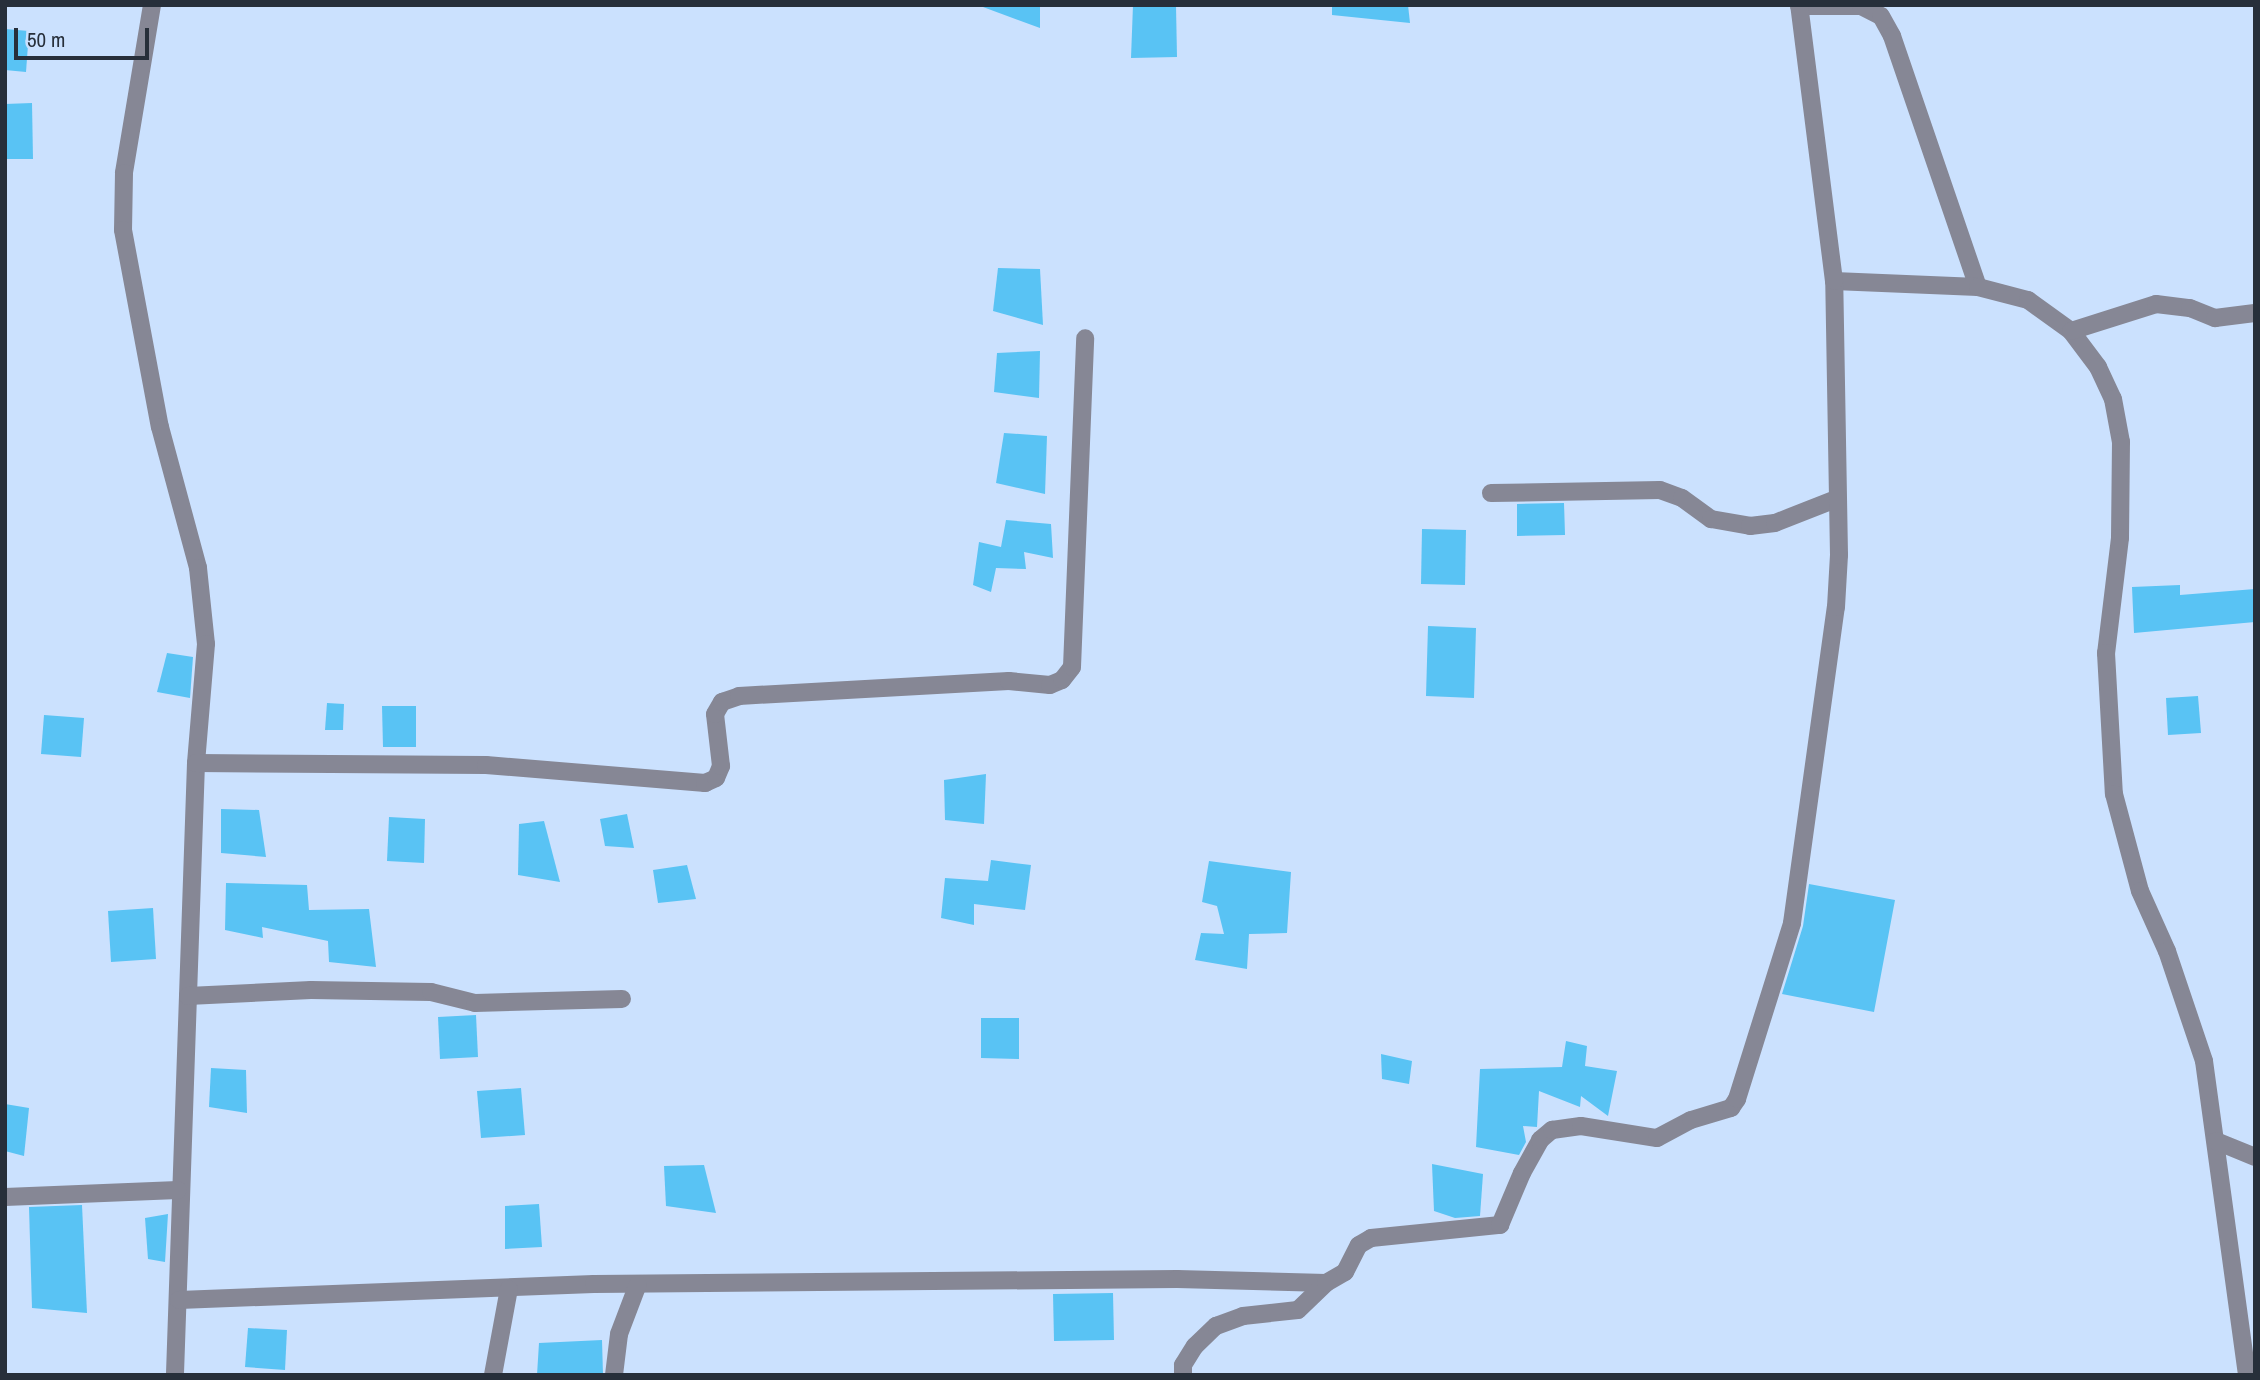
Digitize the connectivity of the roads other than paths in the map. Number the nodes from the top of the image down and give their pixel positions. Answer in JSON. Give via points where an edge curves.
{"nodes":[{"id":1,"x":152,"y":5,"type":"edge"},
{"id":2,"x":1799,"y":6,"type":"edge"},
{"id":3,"x":1834,"y":281,"type":"junction"},
{"id":4,"x":1978,"y":287,"type":"junction"},
{"id":5,"x":2255,"y":313,"type":"edge"},
{"id":6,"x":2071,"y":331,"type":"junction"},
{"id":7,"x":1085,"y":338,"type":"dead end"},
{"id":8,"x":1491,"y":492,"type":"dead end"},
{"id":9,"x":1836,"y":499,"type":"junction"},
{"id":10,"x":196,"y":763,"type":"junction"},
{"id":11,"x":188,"y":996,"type":"junction"},
{"id":12,"x":622,"y":999,"type":"dead end"},
{"id":13,"x":2217,"y":1141,"type":"junction"},
{"id":14,"x":2255,"y":1157,"type":"edge"},
{"id":15,"x":178,"y":1191,"type":"junction"},
{"id":16,"x":5,"y":1197,"type":"edge"},
{"id":17,"x":1326,"y":1283,"type":"junction"},
{"id":18,"x":638,"y":1284,"type":"junction"},
{"id":19,"x":509,"y":1289,"type":"junction"},
{"id":20,"x":179,"y":1300,"type":"junction"},
{"id":21,"x":175,"y":1375,"type":"edge"},
{"id":22,"x":493,"y":1375,"type":"edge"},
{"id":23,"x":614,"y":1375,"type":"edge"},
{"id":24,"x":1183,"y":1375,"type":"edge"},
{"id":25,"x":2246,"y":1375,"type":"edge"}],
"edges":[{"from":1,"to":10,"type":"street","via":[[124,173],[123,230],[160,427],[198,568],[206,644]]},
{"from":2,"to":3,"type":"street"},
{"from":2,"to":4,"type":"street","via":[[1861,6],[1881,16],[1892,36],[1928,153]]},
{"from":3,"to":4,"type":"street"},
{"from":3,"to":9,"type":"street"},
{"from":4,"to":6,"type":"street","via":[[2028,300]]},
{"from":5,"to":6,"type":"street","via":[[2215,318],[2190,308],[2156,304]]},
{"from":6,"to":13,"type":"street","via":[[2098,367],[2113,399],[2121,442],[2120,538],[2106,653],[2114,794],[2140,891],[2167,951],[2204,1060]]},
{"from":7,"to":10,"type":"street","via":[[1072,667],[1062,680],[1050,685],[1009,681],[739,695],[722,702],[715,714],[721,766],[716,778],[705,783],[486,765]]},
{"from":8,"to":9,"type":"street","via":[[1660,490],[1682,498],[1711,519],[1750,526],[1775,523]]},
{"from":9,"to":17,"type":"street","via":[[1836,607],[1792,923],[1757,1048],[1731,1108],[1691,1120],[1657,1138],[1581,1126],[1552,1130],[1522,1173],[1500,1225],[1371,1238],[1359,1245],[1345,1272]]},
{"from":10,"to":11,"type":"street"},
{"from":11,"to":12,"type":"street","via":[[311,990],[431,992],[475,1003]]},
{"from":11,"to":15,"type":"street"},
{"from":13,"to":14,"type":"street"},
{"from":13,"to":25,"type":"street"},
{"from":15,"to":16,"type":"street"},
{"from":15,"to":20,"type":"street"},
{"from":17,"to":18,"type":"street","via":[[1177,1279]]},
{"from":17,"to":24,"type":"street","via":[[1298,1310],[1244,1316],[1216,1326],[1195,1346],[1182,1366]]},
{"from":18,"to":19,"type":"street"},
{"from":18,"to":23,"type":"street","via":[[619,1334]]},
{"from":19,"to":20,"type":"street"},
{"from":19,"to":22,"type":"street"},
{"from":20,"to":21,"type":"street"}]}
